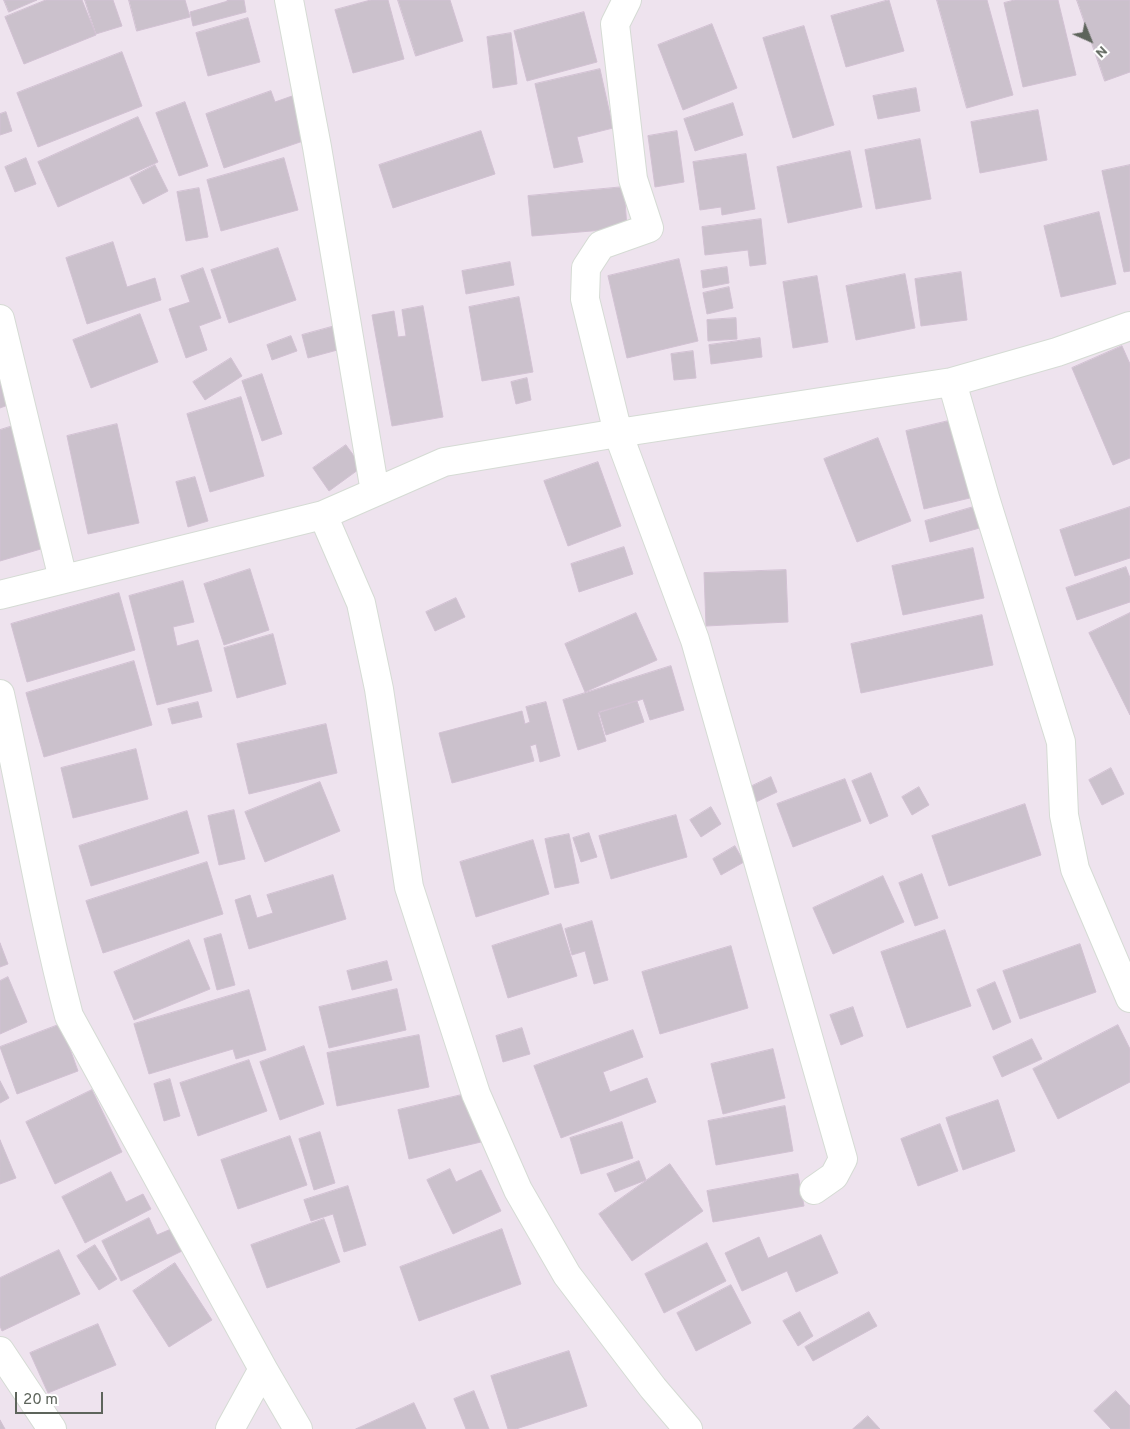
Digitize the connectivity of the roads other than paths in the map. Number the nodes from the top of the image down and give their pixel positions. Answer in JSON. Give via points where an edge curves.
{"nodes":[{"id":1,"x":289,"y":0,"type":"edge"},
{"id":2,"x":627,"y":0,"type":"edge"},
{"id":3,"x":0,"y":319,"type":"edge"},
{"id":4,"x":1130,"y":326,"type":"edge"},
{"id":5,"x":952,"y":382,"type":"junction"},
{"id":6,"x":618,"y":433,"type":"junction"},
{"id":7,"x":375,"y":492,"type":"junction"},
{"id":8,"x":324,"y":515,"type":"junction"},
{"id":9,"x":63,"y":580,"type":"junction"},
{"id":10,"x":0,"y":595,"type":"edge"},
{"id":11,"x":0,"y":694,"type":"edge"},
{"id":12,"x":1130,"y":998,"type":"edge"},
{"id":13,"x":814,"y":1190,"type":"dead end"},
{"id":14,"x":0,"y":1351,"type":"edge"},
{"id":15,"x":263,"y":1369,"type":"junction"},
{"id":16,"x":52,"y":1429,"type":"edge"},
{"id":17,"x":230,"y":1429,"type":"edge"},
{"id":18,"x":298,"y":1429,"type":"edge"},
{"id":19,"x":688,"y":1429,"type":"edge"}],
"edges":[{"from":1,"to":7,"type":"street"},
{"from":2,"to":6,"type":"street","via":[[615,24],[633,179],[649,228],[601,245],[586,268],[585,299]]},
{"from":3,"to":9,"type":"street"},
{"from":4,"to":5,"type":"street","via":[[1058,352]]},
{"from":5,"to":6,"type":"street"},
{"from":5,"to":12,"type":"street","via":[[1061,742],[1064,815],[1075,870]]},
{"from":6,"to":7,"type":"street","via":[[444,462]]},
{"from":6,"to":13,"type":"street","via":[[695,640],[844,1159],[834,1176]]},
{"from":7,"to":8,"type":"street"},
{"from":8,"to":9,"type":"street"},
{"from":8,"to":19,"type":"street","via":[[361,603],[379,689],[409,887],[476,1094],[518,1190],[567,1275]]},
{"from":9,"to":10,"type":"street"},
{"from":11,"to":15,"type":"street","via":[[52,954],[69,1016]]},
{"from":14,"to":16,"type":"street"},
{"from":15,"to":17,"type":"street"},
{"from":15,"to":18,"type":"street"}]}
